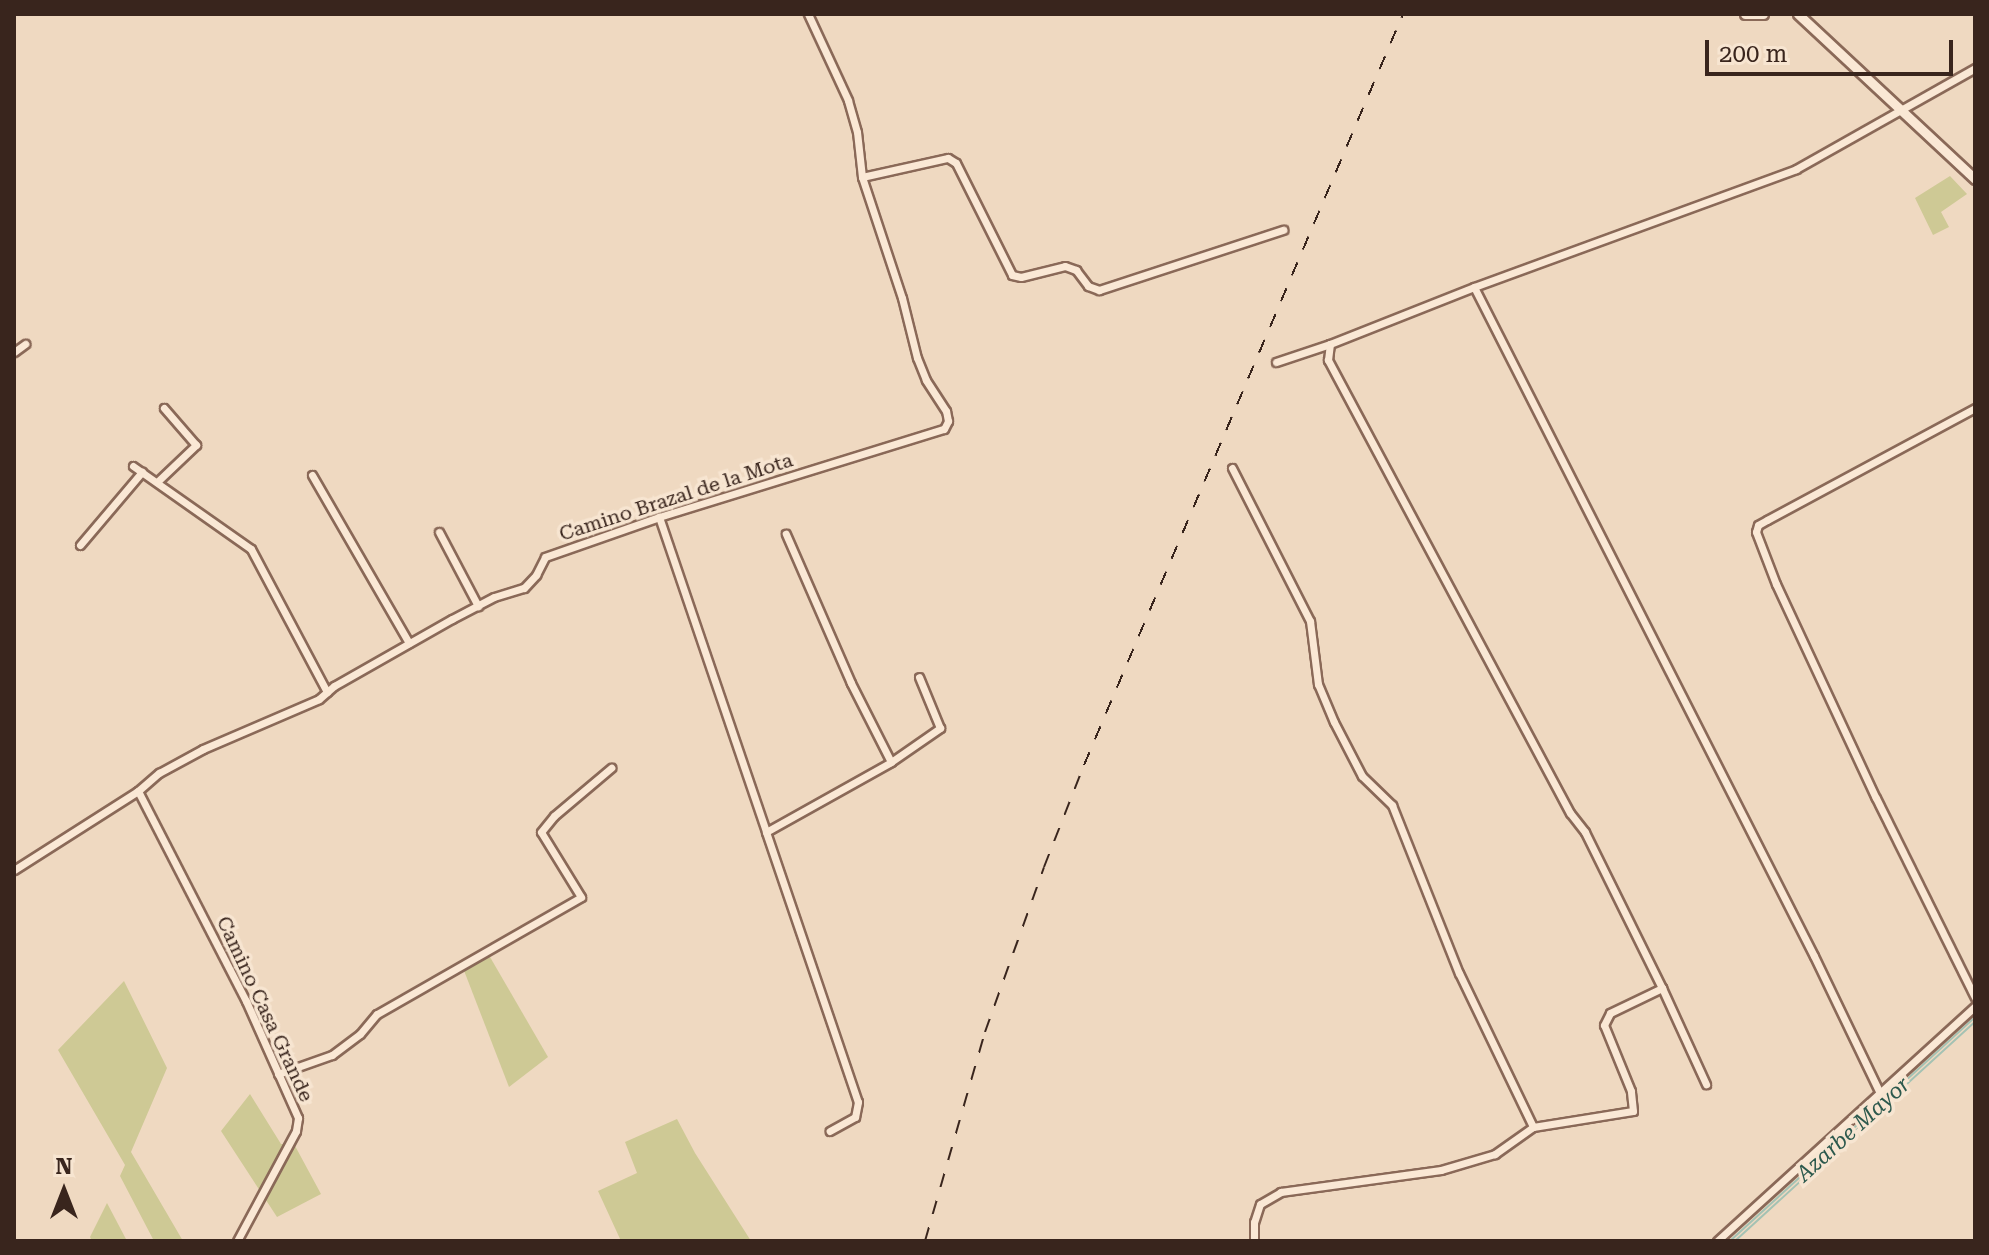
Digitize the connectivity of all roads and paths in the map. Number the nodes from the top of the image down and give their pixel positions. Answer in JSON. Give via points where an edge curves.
{"nodes":[{"id":1,"x":808,"y":14,"type":"edge"},
{"id":2,"x":1745,"y":14,"type":"edge"},
{"id":3,"x":1763,"y":14,"type":"edge"},
{"id":4,"x":1802,"y":15,"type":"edge"},
{"id":5,"x":1975,"y":68,"type":"edge"},
{"id":6,"x":1899,"y":109,"type":"junction"},
{"id":7,"x":862,"y":177,"type":"junction"},
{"id":8,"x":1975,"y":179,"type":"edge"},
{"id":9,"x":1283,"y":230,"type":"dead end"},
{"id":10,"x":1474,"y":287,"type":"junction"},
{"id":11,"x":25,"y":344,"type":"dead end"},
{"id":12,"x":1330,"y":344,"type":"junction"},
{"id":13,"x":14,"y":352,"type":"edge"},
{"id":14,"x":1276,"y":362,"type":"dead end"},
{"id":15,"x":164,"y":408,"type":"dead end"},
{"id":16,"x":1975,"y":408,"type":"edge"},
{"id":17,"x":133,"y":466,"type":"dead end"},
{"id":18,"x":1232,"y":468,"type":"dead end"},
{"id":19,"x":142,"y":472,"type":"junction"},
{"id":20,"x":312,"y":475,"type":"dead end"},
{"id":21,"x":157,"y":482,"type":"junction"},
{"id":22,"x":659,"y":517,"type":"junction"},
{"id":23,"x":439,"y":532,"type":"dead end"},
{"id":24,"x":786,"y":534,"type":"dead end"},
{"id":25,"x":80,"y":545,"type":"dead end"},
{"id":26,"x":478,"y":606,"type":"junction"},
{"id":27,"x":409,"y":643,"type":"junction"},
{"id":28,"x":919,"y":677,"type":"dead end"},
{"id":29,"x":327,"y":692,"type":"junction"},
{"id":30,"x":891,"y":762,"type":"junction"},
{"id":31,"x":611,"y":768,"type":"dead end"},
{"id":32,"x":138,"y":791,"type":"junction"},
{"id":33,"x":766,"y":832,"type":"junction"},
{"id":34,"x":14,"y":870,"type":"edge"},
{"id":35,"x":1662,"y":988,"type":"junction"},
{"id":36,"x":1975,"y":997,"type":"edge"},
{"id":37,"x":1975,"y":1006,"type":"edge"},
{"id":38,"x":278,"y":1074,"type":"junction"},
{"id":39,"x":1706,"y":1084,"type":"dead end"},
{"id":40,"x":1880,"y":1093,"type":"junction"},
{"id":41,"x":1533,"y":1127,"type":"junction"},
{"id":42,"x":830,"y":1131,"type":"dead end"},
{"id":43,"x":237,"y":1241,"type":"edge"},
{"id":44,"x":1254,"y":1241,"type":"edge"},
{"id":45,"x":1717,"y":1241,"type":"edge"}],
"edges":[{"from":1,"to":7,"type":"street","name":"Camino Brazal de la Mota","via":[[848,100]]},
{"from":2,"to":3,"type":"street"},
{"from":4,"to":6,"type":"street"},
{"from":5,"to":6,"type":"street"},
{"from":6,"to":8,"type":"street"},
{"from":6,"to":10,"type":"street","via":[[1796,169]]},
{"from":7,"to":9,"type":"street","via":[[948,158],[956,163],[1012,275],[1065,266],[1099,290]]},
{"from":7,"to":22,"type":"street","name":"Camino Brazal de la Mota","via":[[917,358],[946,411],[944,429]]},
{"from":10,"to":12,"type":"street"},
{"from":10,"to":40,"type":"street"},
{"from":11,"to":13,"type":"street"},
{"from":12,"to":14,"type":"street"},
{"from":12,"to":35,"type":"street","via":[[1328,360],[1570,813],[1585,832]]},
{"from":15,"to":21,"type":"street","via":[[196,445]]},
{"from":16,"to":36,"type":"street","via":[[1758,525],[1756,532],[1876,798]]},
{"from":17,"to":19,"type":"street"},
{"from":18,"to":41,"type":"street","via":[[1310,621],[1318,684],[1334,722],[1362,776],[1392,805],[1459,973]]},
{"from":19,"to":21,"type":"street"},
{"from":19,"to":25,"type":"street"},
{"from":20,"to":27,"type":"street"},
{"from":21,"to":29,"type":"street","via":[[251,549]]},
{"from":22,"to":26,"type":"street","name":"Camino Brazal de la Mota","via":[[545,557],[524,588]]},
{"from":22,"to":33,"type":"street"},
{"from":23,"to":26,"type":"street"},
{"from":24,"to":30,"type":"street"},
{"from":26,"to":27,"type":"street","name":"Camino Brazal de la Mota"},
{"from":27,"to":29,"type":"street","name":"Camino Brazal de la Mota"},
{"from":28,"to":30,"type":"street","via":[[940,728]]},
{"from":29,"to":32,"type":"street","name":"Camino Brazal de la Mota","via":[[203,749]]},
{"from":30,"to":33,"type":"street"},
{"from":31,"to":38,"type":"street","via":[[541,832],[581,897],[377,1014],[332,1055]]},
{"from":32,"to":34,"type":"street","name":"Camino Brazal de la Mota"},
{"from":32,"to":38,"type":"street","name":"Camino Casa Grande","via":[[208,922]]},
{"from":33,"to":42,"type":"street","via":[[858,1102],[855,1117]]},
{"from":35,"to":39,"type":"street"},
{"from":35,"to":41,"type":"street","via":[[1610,1013],[1604,1025],[1631,1091],[1633,1111]]},
{"from":37,"to":40,"type":"street"},
{"from":38,"to":43,"type":"street","name":"Camino Casa Grande","via":[[298,1118],[296,1131]]},
{"from":40,"to":45,"type":"street"},
{"from":41,"to":44,"type":"street","via":[[1495,1154],[1441,1170],[1281,1192],[1260,1204]]}]}
